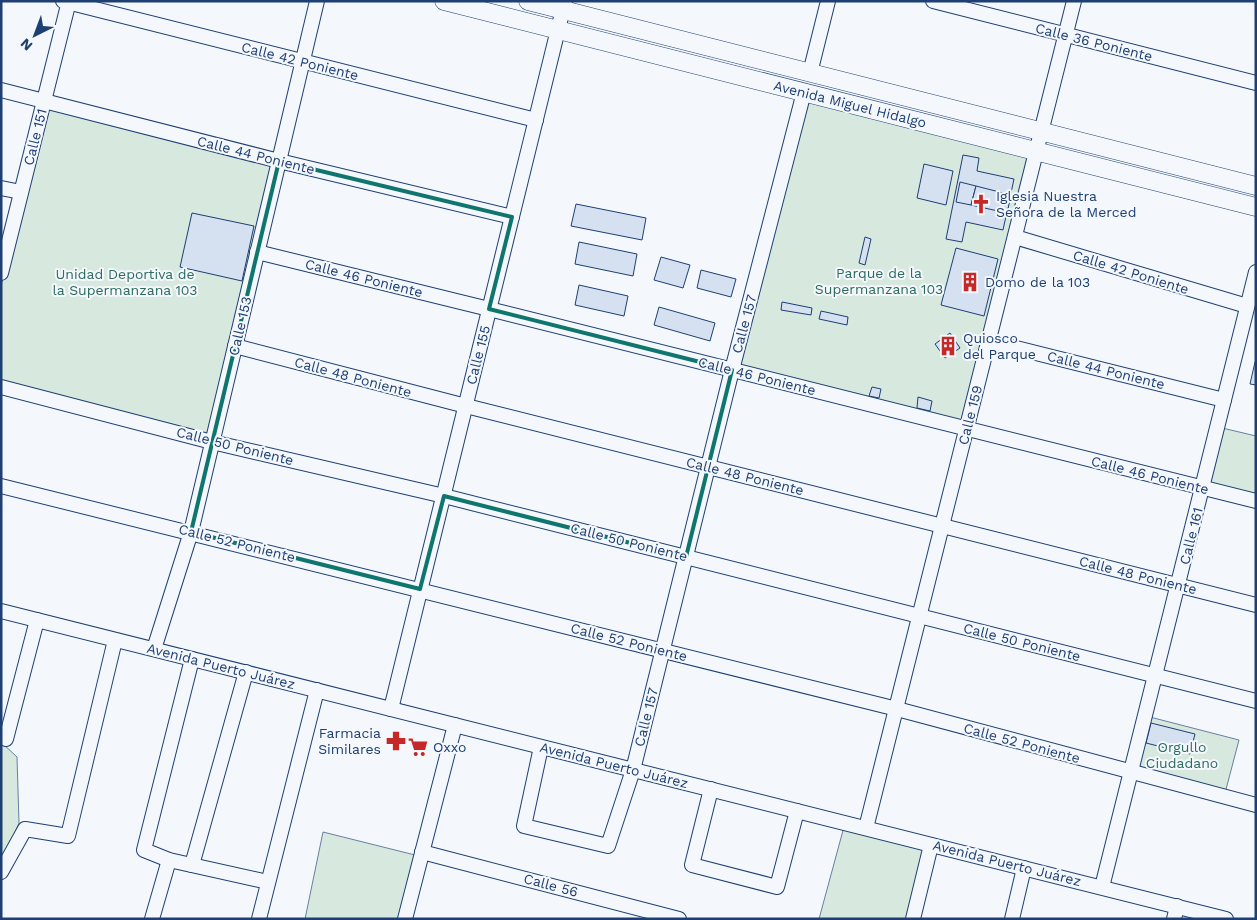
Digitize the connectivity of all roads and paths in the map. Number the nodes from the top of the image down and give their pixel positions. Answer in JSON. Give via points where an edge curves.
{"nodes":[{"id":1,"x":317,"y":1,"type":"edge"},
{"id":2,"x":444,"y":1,"type":"edge"},
{"id":3,"x":528,"y":1,"type":"edge"},
{"id":4,"x":828,"y":1,"type":"edge"},
{"id":5,"x":933,"y":1,"type":"edge"},
{"id":6,"x":1074,"y":1,"type":"edge"},
{"id":7,"x":67,"y":2,"type":"edge"},
{"id":8,"x":564,"y":6,"type":"edge"},
{"id":9,"x":558,"y":30,"type":"junction"},
{"id":10,"x":1066,"y":34,"type":"junction"},
{"id":11,"x":303,"y":61,"type":"junction"},
{"id":12,"x":810,"y":73,"type":"junction"},
{"id":13,"x":1256,"y":82,"type":"edge"},
{"id":14,"x":1,"y":90,"type":"edge"},
{"id":15,"x":804,"y":92,"type":"junction"},
{"id":16,"x":44,"y":101,"type":"junction"},
{"id":17,"x":536,"y":120,"type":"junction"},
{"id":18,"x":1041,"y":132,"type":"junction"},
{"id":19,"x":1036,"y":151,"type":"junction"},
{"id":20,"x":279,"y":161,"type":"junction"},
{"id":21,"x":1256,"y":186,"type":"edge"},
{"id":22,"x":1,"y":188,"type":"edge"},
{"id":23,"x":21,"y":192,"type":"junction"},
{"id":24,"x":1256,"y":207,"type":"edge"},
{"id":25,"x":512,"y":217,"type":"junction"},
{"id":26,"x":1015,"y":237,"type":"junction"},
{"id":27,"x":257,"y":252,"type":"junction"},
{"id":28,"x":1256,"y":272,"type":"edge"},
{"id":29,"x":1,"y":273,"type":"edge"},
{"id":30,"x":1247,"y":306,"type":"junction"},
{"id":31,"x":490,"y":309,"type":"junction"},
{"id":32,"x":988,"y":341,"type":"junction"},
{"id":33,"x":235,"y":346,"type":"junction"},
{"id":34,"x":732,"y":370,"type":"junction"},
{"id":35,"x":1,"y":387,"type":"edge"},
{"id":36,"x":1224,"y":400,"type":"junction"},
{"id":37,"x":466,"y":406,"type":"junction"},
{"id":38,"x":966,"y":429,"type":"junction"},
{"id":39,"x":212,"y":442,"type":"junction"},
{"id":40,"x":708,"y":467,"type":"junction"},
{"id":41,"x":1,"y":486,"type":"edge"},
{"id":42,"x":1202,"y":488,"type":"junction"},
{"id":43,"x":444,"y":496,"type":"junction"},
{"id":44,"x":1256,"y":502,"type":"edge"},
{"id":45,"x":942,"y":526,"type":"junction"},
{"id":46,"x":191,"y":532,"type":"junction"},
{"id":47,"x":686,"y":556,"type":"junction"},
{"id":48,"x":1179,"y":585,"type":"junction"},
{"id":49,"x":420,"y":589,"type":"junction"},
{"id":50,"x":1256,"y":605,"type":"edge"},
{"id":51,"x":1,"y":611,"type":"edge"},
{"id":52,"x":920,"y":615,"type":"junction"},
{"id":53,"x":37,"y":620,"type":"junction"},
{"id":54,"x":116,"y":640,"type":"junction"},
{"id":55,"x":154,"y":649,"type":"junction"},
{"id":56,"x":663,"y":650,"type":"junction"},
{"id":57,"x":192,"y":659,"type":"junction"},
{"id":58,"x":246,"y":672,"type":"junction"},
{"id":59,"x":1156,"y":676,"type":"junction"},
{"id":60,"x":317,"y":690,"type":"junction"},
{"id":61,"x":1256,"y":701,"type":"edge"},
{"id":62,"x":391,"y":709,"type":"junction"},
{"id":63,"x":896,"y":709,"type":"junction"},
{"id":64,"x":455,"y":725,"type":"junction"},
{"id":65,"x":6,"y":739,"type":"dead end"},
{"id":66,"x":541,"y":746,"type":"junction"},
{"id":67,"x":633,"y":770,"type":"junction"},
{"id":68,"x":1130,"y":772,"type":"junction"},
{"id":69,"x":711,"y":789,"type":"junction"},
{"id":70,"x":1256,"y":805,"type":"edge"},
{"id":71,"x":797,"y":811,"type":"junction"},
{"id":72,"x":866,"y":828,"type":"junction"},
{"id":73,"x":932,"y":845,"type":"junction"},
{"id":74,"x":422,"y":852,"type":"junction"},
{"id":75,"x":169,"y":860,"type":"junction"},
{"id":76,"x":192,"y":865,"type":"junction"},
{"id":77,"x":1024,"y":868,"type":"junction"},
{"id":78,"x":1,"y":872,"type":"edge"},
{"id":79,"x":268,"y":882,"type":"junction"},
{"id":80,"x":1102,"y":887,"type":"junction"},
{"id":81,"x":1175,"y":913,"type":"edge"},
{"id":82,"x":152,"y":919,"type":"edge"},
{"id":83,"x":259,"y":919,"type":"edge"},
{"id":84,"x":405,"y":919,"type":"edge"},
{"id":85,"x":679,"y":919,"type":"edge"},
{"id":86,"x":913,"y":919,"type":"edge"},
{"id":87,"x":1012,"y":919,"type":"edge"},
{"id":88,"x":1226,"y":919,"type":"edge"}],
"edges":[{"from":1,"to":11,"type":"street","name":"Calle 153"},
{"from":2,"to":9,"type":"main road","name":"Avenida Miguel Hidalgo"},
{"from":3,"to":8,"type":"main road","name":"Avenida Miguel Hidalgo"},
{"from":4,"to":12,"type":"street"},
{"from":5,"to":10,"type":"street","name":"Calle 36 Poniente"},
{"from":6,"to":10,"type":"street","name":"Calle 159"},
{"from":7,"to":11,"type":"street","name":"Calle 42 Poniente"},
{"from":7,"to":16,"type":"street","name":"Calle 151"},
{"from":8,"to":9,"type":"street","name":"Calle 155"},
{"from":8,"to":12,"type":"main road","name":"Avenida Miguel Hidalgo"},
{"from":9,"to":15,"type":"main road","name":"Avenida Miguel Hidalgo"},
{"from":9,"to":17,"type":"street","name":"Calle 155"},
{"from":10,"to":13,"type":"street","name":"Calle 36 Poniente"},
{"from":10,"to":18,"type":"street","name":"Calle 159"},
{"from":11,"to":17,"type":"street","name":"Calle 42 Poniente"},
{"from":11,"to":20,"type":"street","name":"Calle 153"},
{"from":12,"to":18,"type":"main road","name":"Avenida Miguel Hidalgo"},
{"from":14,"to":16,"type":"street","name":"Calle 44 Poniente"},
{"from":15,"to":19,"type":"main road","name":"Avenida Miguel Hidalgo"},
{"from":15,"to":34,"type":"street","name":"Calle 157"},
{"from":16,"to":20,"type":"street","name":"Calle 44 Poniente"},
{"from":16,"to":23,"type":"street","name":"Calle 151"},
{"from":17,"to":25,"type":"street","name":"Calle 155"},
{"from":18,"to":19,"type":"street","name":"Calle 159"},
{"from":18,"to":21,"type":"main road","name":"Avenida Miguel Hidalgo"},
{"from":19,"to":24,"type":"main road","name":"Avenida Miguel Hidalgo"},
{"from":19,"to":26,"type":"street","name":"Calle 159"},
{"from":20,"to":25,"type":"street","name":"Calle 44 Poniente"},
{"from":20,"to":27,"type":"street","name":"Calle 153"},
{"from":22,"to":23,"type":"street"},
{"from":23,"to":29,"type":"street","name":"Calle 151"},
{"from":25,"to":31,"type":"street","name":"Calle 155"},
{"from":26,"to":30,"type":"street","name":"Calle 42 Poniente"},
{"from":26,"to":32,"type":"street","name":"Calle 159"},
{"from":27,"to":31,"type":"street","name":"Calle 46 Poniente"},
{"from":27,"to":33,"type":"street","name":"Calle 153"},
{"from":28,"to":30,"type":"street","name":"Calle 161"},
{"from":30,"to":36,"type":"street","name":"Calle 161"},
{"from":31,"to":34,"type":"street","name":"Calle 46 Poniente"},
{"from":31,"to":37,"type":"street","name":"Calle 155"},
{"from":32,"to":36,"type":"street","name":"Calle 44 Poniente"},
{"from":32,"to":38,"type":"street","name":"Calle 159"},
{"from":33,"to":37,"type":"street","name":"Calle 48 Poniente"},
{"from":33,"to":39,"type":"street","name":"Calle 153"},
{"from":34,"to":38,"type":"street","name":"Calle 46 Poniente"},
{"from":34,"to":40,"type":"street","name":"Calle 157"},
{"from":35,"to":39,"type":"street","name":"Calle 50 Poniente"},
{"from":36,"to":42,"type":"street","name":"Calle 161"},
{"from":37,"to":40,"type":"street","name":"Calle 48 Poniente"},
{"from":37,"to":43,"type":"street","name":"Calle 155"},
{"from":38,"to":42,"type":"street","name":"Calle 46 Poniente"},
{"from":38,"to":45,"type":"street","name":"Calle 159"},
{"from":39,"to":43,"type":"street","name":"Calle 50 Poniente"},
{"from":39,"to":46,"type":"street","name":"Calle 153"},
{"from":40,"to":45,"type":"street","name":"Calle 48 Poniente"},
{"from":40,"to":47,"type":"street","name":"Calle 157"},
{"from":41,"to":46,"type":"street","name":"Calle 52 Poniente"},
{"from":42,"to":44,"type":"street","name":"Calle 46 Poniente"},
{"from":42,"to":48,"type":"street","name":"Calle 161"},
{"from":43,"to":47,"type":"street","name":"Calle 50 Poniente"},
{"from":43,"to":49,"type":"street","name":"Calle 155"},
{"from":45,"to":48,"type":"street","name":"Calle 48 Poniente"},
{"from":45,"to":52,"type":"street","name":"Calle 159"},
{"from":46,"to":49,"type":"street","name":"Calle 52 Poniente"},
{"from":46,"to":55,"type":"street","name":"Calle 153"},
{"from":47,"to":52,"type":"street","name":"Calle 50 Poniente"},
{"from":47,"to":56,"type":"street","name":"Calle 157"},
{"from":48,"to":50,"type":"street","name":"Calle 48 Poniente"},
{"from":48,"to":59,"type":"street","name":"Calle 161"},
{"from":49,"to":56,"type":"street","name":"Calle 52 Poniente"},
{"from":49,"to":62,"type":"street","name":"Calle 155"},
{"from":51,"to":53,"type":"street","name":"Avenida Puerto Juárez"},
{"from":52,"to":59,"type":"street","name":"Calle 50 Poniente"},
{"from":52,"to":63,"type":"street","name":"Calle 159"},
{"from":53,"to":54,"type":"street","name":"Avenida Puerto Juárez"},
{"from":53,"to":65,"type":"street"},
{"from":54,"to":55,"type":"street","name":"Avenida Puerto Juárez"},
{"from":54,"to":78,"type":"street","via":[[68,836],[25,829]]},
{"from":55,"to":57,"type":"street","name":"Avenida Puerto Juárez"},
{"from":56,"to":63,"type":"street","name":"Calle 52 Poniente"},
{"from":56,"to":67,"type":"street","name":"Calle 157"},
{"from":57,"to":58,"type":"street","name":"Avenida Puerto Juárez"},
{"from":57,"to":75,"type":"street","via":[[144,850]]},
{"from":58,"to":60,"type":"street","name":"Avenida Puerto Juárez"},
{"from":58,"to":76,"type":"street"},
{"from":59,"to":61,"type":"street","name":"Calle 50 Poniente"},
{"from":59,"to":68,"type":"street","name":"Calle 161"},
{"from":60,"to":62,"type":"street","name":"Avenida Puerto Juárez"},
{"from":60,"to":79,"type":"street"},
{"from":62,"to":64,"type":"street","name":"Avenida Puerto Juárez"},
{"from":63,"to":68,"type":"street","name":"Calle 52 Poniente"},
{"from":63,"to":72,"type":"street","name":"Calle 159"},
{"from":64,"to":66,"type":"street","name":"Avenida Puerto Juárez"},
{"from":64,"to":74,"type":"street"},
{"from":66,"to":67,"type":"street","name":"Avenida Puerto Juárez"},
{"from":66,"to":67,"type":"street","name":"Calle 157","via":[[524,826],[608,846]]},
{"from":67,"to":69,"type":"street","name":"Avenida Puerto Juárez"},
{"from":68,"to":70,"type":"street","name":"Calle 52 Poniente"},
{"from":68,"to":80,"type":"street","name":"Calle 161"},
{"from":69,"to":71,"type":"street","name":"Avenida Puerto Juárez"},
{"from":69,"to":71,"type":"street","via":[[692,865],[777,887]]},
{"from":71,"to":72,"type":"street","name":"Avenida Puerto Juárez"},
{"from":72,"to":73,"type":"street","name":"Avenida Puerto Juárez"},
{"from":73,"to":77,"type":"street","name":"Avenida Puerto Juárez"},
{"from":73,"to":86,"type":"street"},
{"from":74,"to":84,"type":"street"},
{"from":74,"to":85,"type":"street","name":"Calle 56"},
{"from":75,"to":76,"type":"street"},
{"from":75,"to":82,"type":"street"},
{"from":76,"to":79,"type":"street"},
{"from":77,"to":80,"type":"street","name":"Avenida Puerto Juárez"},
{"from":77,"to":87,"type":"street"},
{"from":79,"to":83,"type":"street"},
{"from":80,"to":81,"type":"street","name":"Avenida Puerto Juárez"},
{"from":81,"to":88,"type":"street","name":"Avenida Puerto Juárez"}]}
